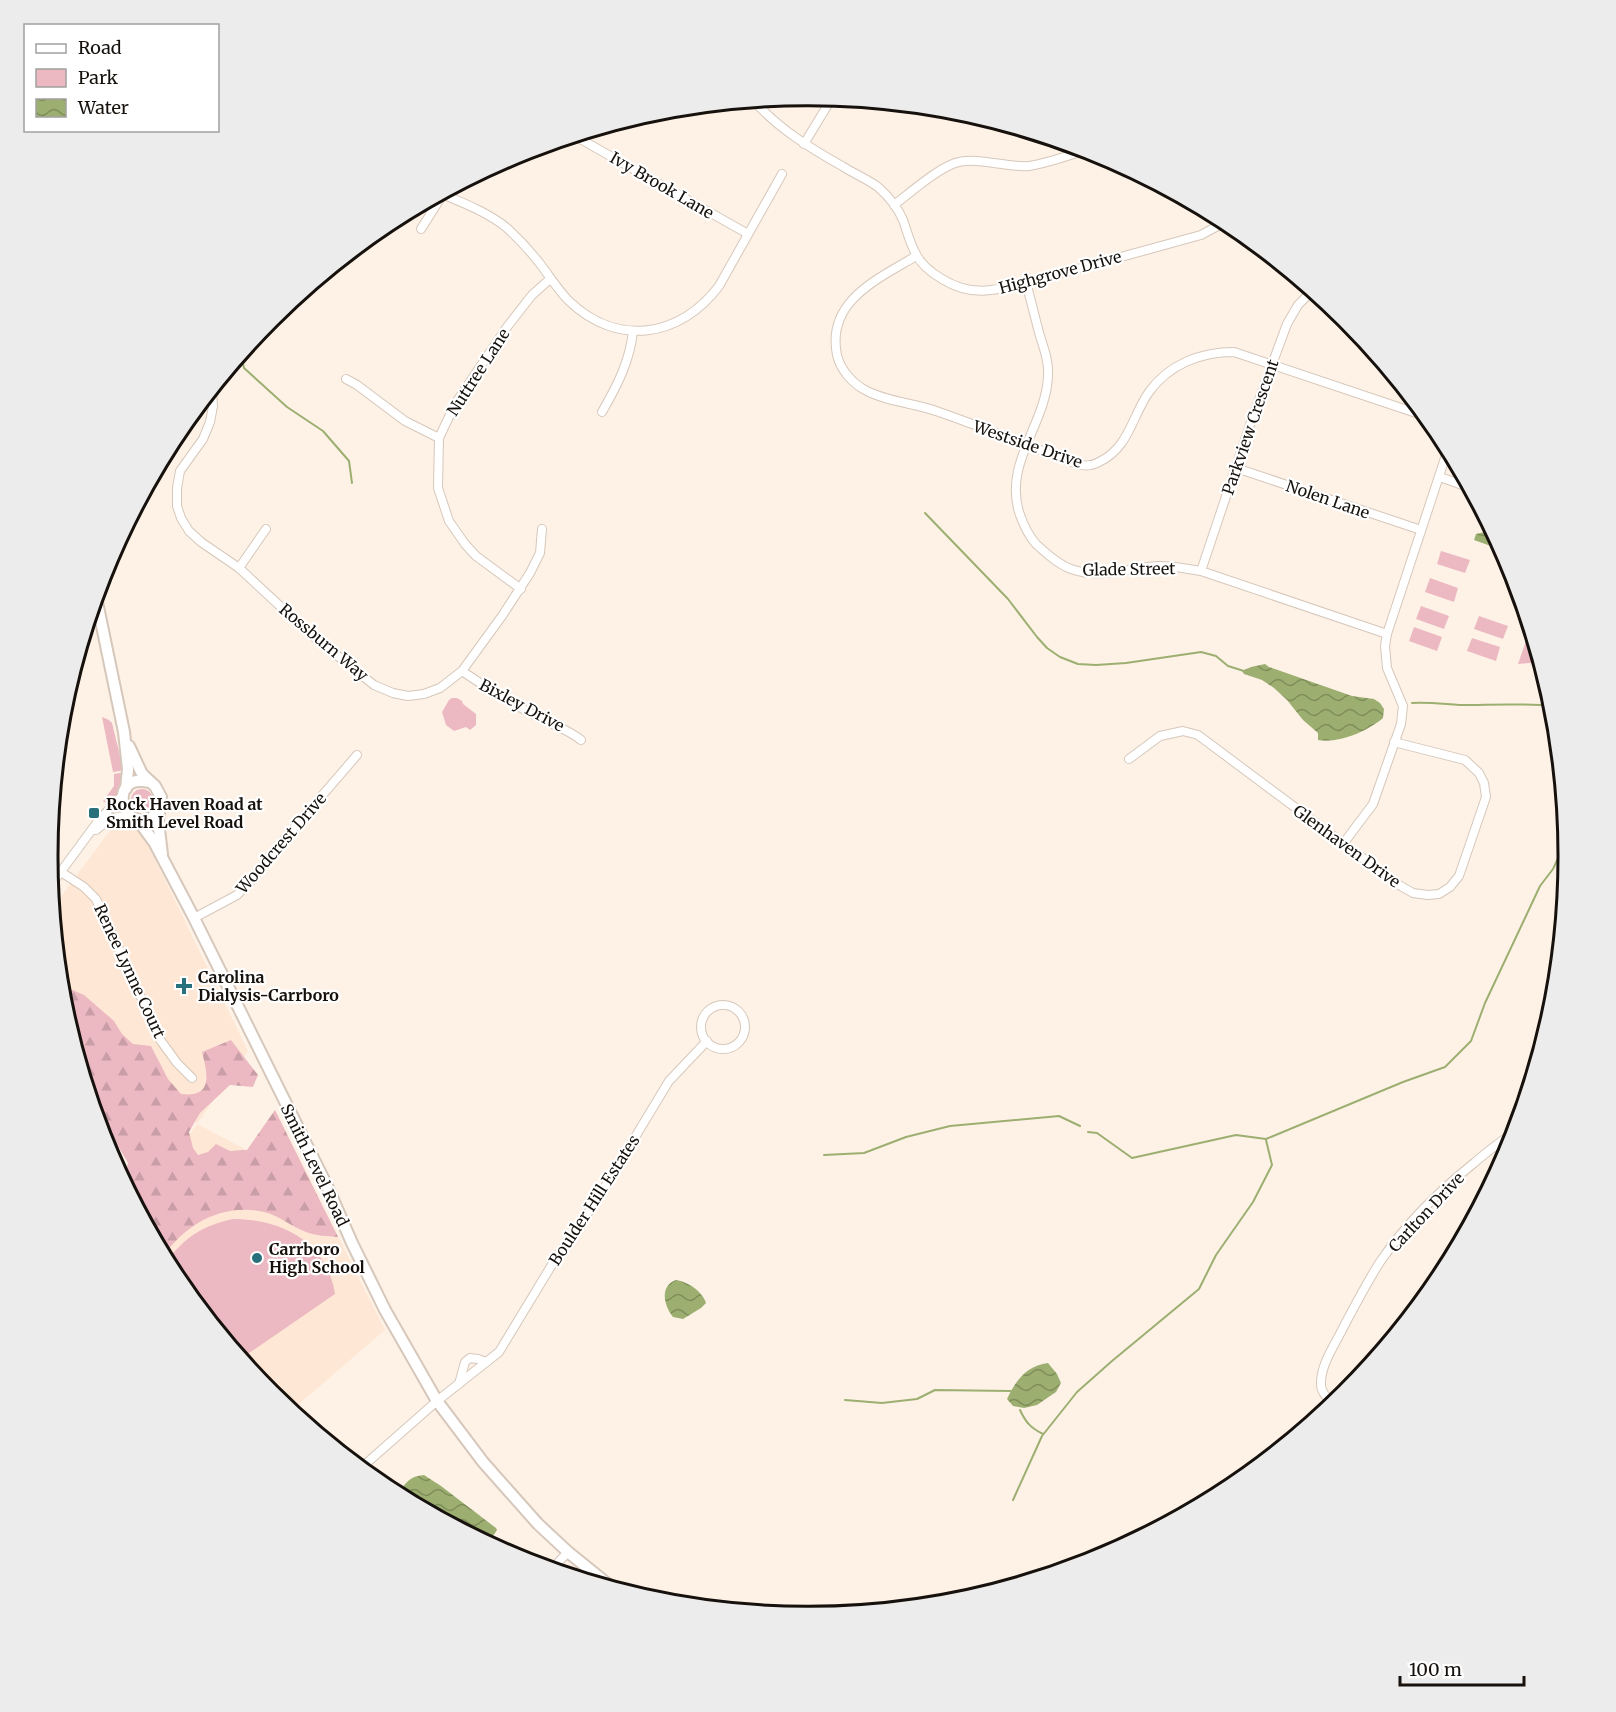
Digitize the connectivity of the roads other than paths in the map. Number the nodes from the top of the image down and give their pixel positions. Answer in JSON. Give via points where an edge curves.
{"nodes":[{"id":1,"x":827,"y":107,"type":"edge"},
{"id":2,"x":761,"y":108,"type":"edge"},
{"id":3,"x":584,"y":141,"type":"edge"},
{"id":4,"x":804,"y":144,"type":"junction"},
{"id":5,"x":1070,"y":154,"type":"edge"},
{"id":6,"x":782,"y":174,"type":"dead end"},
{"id":7,"x":451,"y":198,"type":"edge"},
{"id":8,"x":894,"y":205,"type":"junction"},
{"id":9,"x":435,"y":206,"type":"edge"},
{"id":10,"x":1216,"y":228,"type":"edge"},
{"id":11,"x":421,"y":229,"type":"dead end"},
{"id":12,"x":748,"y":234,"type":"junction"},
{"id":13,"x":916,"y":256,"type":"junction"},
{"id":14,"x":550,"y":279,"type":"junction"},
{"id":15,"x":1026,"y":283,"type":"junction"},
{"id":16,"x":1306,"y":296,"type":"edge"},
{"id":17,"x":633,"y":331,"type":"junction"},
{"id":18,"x":1271,"y":364,"type":"junction"},
{"id":19,"x":346,"y":379,"type":"dead end"},
{"id":20,"x":213,"y":400,"type":"edge"},
{"id":21,"x":1411,"y":411,"type":"edge"},
{"id":22,"x":602,"y":412,"type":"dead end"},
{"id":23,"x":439,"y":438,"type":"junction"},
{"id":24,"x":1026,"y":445,"type":"junction"},
{"id":25,"x":1444,"y":461,"type":"edge"},
{"id":26,"x":1236,"y":468,"type":"junction"},
{"id":27,"x":1440,"y":477,"type":"junction"},
{"id":28,"x":1458,"y":484,"type":"edge"},
{"id":29,"x":266,"y":529,"type":"dead end"},
{"id":30,"x":542,"y":529,"type":"dead end"},
{"id":31,"x":1421,"y":530,"type":"junction"},
{"id":32,"x":239,"y":568,"type":"junction"},
{"id":33,"x":1201,"y":571,"type":"junction"},
{"id":34,"x":521,"y":589,"type":"junction"},
{"id":35,"x":99,"y":612,"type":"edge"},
{"id":36,"x":1387,"y":634,"type":"junction"},
{"id":37,"x":462,"y":671,"type":"junction"},
{"id":38,"x":124,"y":732,"type":"junction"},
{"id":39,"x":581,"y":740,"type":"dead end"},
{"id":40,"x":1394,"y":742,"type":"junction"},
{"id":41,"x":357,"y":755,"type":"dead end"},
{"id":42,"x":1129,"y":759,"type":"dead end"},
{"id":43,"x":150,"y":782,"type":"junction"},
{"id":44,"x":124,"y":792,"type":"junction"},
{"id":45,"x":159,"y":810,"type":"junction"},
{"id":46,"x":135,"y":818,"type":"junction"},
{"id":47,"x":90,"y":834,"type":"junction"},
{"id":48,"x":1343,"y":844,"type":"junction"},
{"id":49,"x":163,"y":860,"type":"junction"},
{"id":50,"x":61,"y":872,"type":"junction"},
{"id":51,"x":59,"y":875,"type":"edge"},
{"id":52,"x":194,"y":918,"type":"junction"},
{"id":53,"x":707,"y":1041,"type":"junction"},
{"id":54,"x":192,"y":1078,"type":"dead end"},
{"id":55,"x":1500,"y":1143,"type":"edge"},
{"id":56,"x":486,"y":1362,"type":"junction"},
{"id":57,"x":459,"y":1384,"type":"junction"},
{"id":58,"x":1326,"y":1397,"type":"edge"},
{"id":59,"x":437,"y":1401,"type":"junction"},
{"id":60,"x":368,"y":1462,"type":"edge"},
{"id":61,"x":568,"y":1552,"type":"junction"},
{"id":62,"x":558,"y":1563,"type":"edge"},
{"id":63,"x":596,"y":1575,"type":"edge"}],
"edges":[{"from":1,"to":4,"type":"street"},
{"from":2,"to":4,"type":"street","name":"Highgrove Drive"},
{"from":3,"to":12,"type":"street","name":"Ivy Brook Lane"},
{"from":4,"to":8,"type":"street","name":"Highgrove Drive","via":[[878,187]]},
{"from":5,"to":8,"type":"street","via":[[1030,165],[957,163]]},
{"from":6,"to":12,"type":"street"},
{"from":7,"to":14,"type":"street","via":[[505,227]]},
{"from":8,"to":13,"type":"street","name":"Highgrove Drive"},
{"from":9,"to":11,"type":"street"},
{"from":10,"to":15,"type":"street","name":"Highgrove Drive","via":[[1202,235]]},
{"from":12,"to":17,"type":"street","via":[[719,286],[697,310],[668,326]]},
{"from":13,"to":15,"type":"street","name":"Highgrove Drive","via":[[934,274],[965,290],[998,290]]},
{"from":13,"to":24,"type":"street","name":"Westside Drive","via":[[863,289],[845,309],[835,337],[839,362],[862,389],[937,411]]},
{"from":14,"to":17,"type":"street","via":[[587,315],[615,328]]},
{"from":14,"to":23,"type":"street","name":"Nuttree Lane","via":[[507,327],[455,404]]},
{"from":15,"to":24,"type":"street","name":"Glade Street","via":[[1047,357],[1048,376],[1044,400]]},
{"from":16,"to":18,"type":"street","name":"Parkview Crescent","via":[[1292,313]]},
{"from":17,"to":22,"type":"street","via":[[626,366]]},
{"from":18,"to":21,"type":"street","name":"Westside Drive"},
{"from":18,"to":24,"type":"street","name":"Westside Drive","via":[[1234,352],[1219,352],[1178,366],[1148,393],[1117,450],[1092,466]]},
{"from":18,"to":26,"type":"street","name":"Parkview Crescent"},
{"from":19,"to":23,"type":"street","via":[[405,421]]},
{"from":20,"to":32,"type":"street","name":"Rossburn Way","via":[[203,439],[180,471],[177,506],[189,531]]},
{"from":23,"to":34,"type":"street","name":"Nuttree Lane","via":[[438,488],[449,521],[476,556]]},
{"from":24,"to":33,"type":"street","name":"Glade Street","via":[[1015,500],[1031,539],[1058,562],[1092,573],[1159,566]]},
{"from":25,"to":27,"type":"street"},
{"from":26,"to":31,"type":"street","name":"Nolen Lane"},
{"from":26,"to":33,"type":"street","name":"Parkview Crescent"},
{"from":27,"to":28,"type":"street"},
{"from":27,"to":31,"type":"street"},
{"from":29,"to":32,"type":"street"},
{"from":30,"to":34,"type":"street","name":"Rossburn Way","via":[[540,553]]},
{"from":31,"to":36,"type":"street"},
{"from":32,"to":37,"type":"street","name":"Rossburn Way","via":[[309,633],[374,685],[408,696],[424,694]]},
{"from":33,"to":36,"type":"street","name":"Glade Street"},
{"from":34,"to":37,"type":"street","name":"Rossburn Way"},
{"from":35,"to":38,"type":"main road"},
{"from":36,"to":40,"type":"street","via":[[1387,668],[1403,706]]},
{"from":37,"to":39,"type":"street","name":"Bixley Drive","via":[[504,699],[569,730]]},
{"from":38,"to":43,"type":"main road","via":[[136,763]]},
{"from":38,"to":44,"type":"main road","via":[[128,769]]},
{"from":40,"to":48,"type":"street","via":[[1373,804]]},
{"from":40,"to":48,"type":"street","name":"Glenhaven Drive","via":[[1465,760],[1484,783],[1486,797],[1459,876],[1439,894],[1413,892]]},
{"from":41,"to":52,"type":"street","name":"Woodcrest Drive","via":[[252,880],[237,895]]},
{"from":42,"to":48,"type":"street","name":"Glenhaven Drive","via":[[1160,736],[1183,731],[1198,735]]},
{"from":43,"to":44,"type":"main road","via":[[137,781]]},
{"from":43,"to":45,"type":"main road","via":[[159,791]]},
{"from":44,"to":46,"type":"main road","via":[[124,808]]},
{"from":44,"to":47,"type":"street"},
{"from":45,"to":46,"type":"main road","via":[[150,818]]},
{"from":45,"to":49,"type":"main road","name":"Smith Level Road"},
{"from":46,"to":47,"type":"street","via":[[114,817]]},
{"from":46,"to":49,"type":"main road","name":"Smith Level Road"},
{"from":47,"to":50,"type":"street"},
{"from":49,"to":52,"type":"main road","name":"Smith Level Road"},
{"from":50,"to":51,"type":"street"},
{"from":50,"to":54,"type":"street","name":"Renee Lynne Court","via":[[96,899],[161,1041]]},
{"from":52,"to":59,"type":"main road","name":"Smith Level Road","via":[[385,1310]]},
{"from":53,"to":53,"type":"street","via":[[725,1048],[738,1043],[744,1032],[740,1013],[729,1006],[709,1010],[702,1022]]},
{"from":53,"to":56,"type":"street","name":"Boulder Hill Estates","via":[[669,1081],[499,1352]]},
{"from":55,"to":58,"type":"street","name":"Carlton Drive","via":[[1437,1196],[1381,1262],[1329,1356],[1321,1386]]},
{"from":56,"to":57,"type":"street","name":"Boulder Hill Estates"},
{"from":56,"to":57,"type":"street","name":"Boulder Hill Estates","via":[[470,1358],[465,1362]]},
{"from":57,"to":59,"type":"street","name":"Boulder Hill Estates"},
{"from":59,"to":60,"type":"street","name":"Boulder Hill Estates"},
{"from":59,"to":61,"type":"main road","name":"Smith Level Road","via":[[483,1462]]},
{"from":61,"to":62,"type":"street"},
{"from":61,"to":63,"type":"main road","name":"Smith Level Road"}]}
